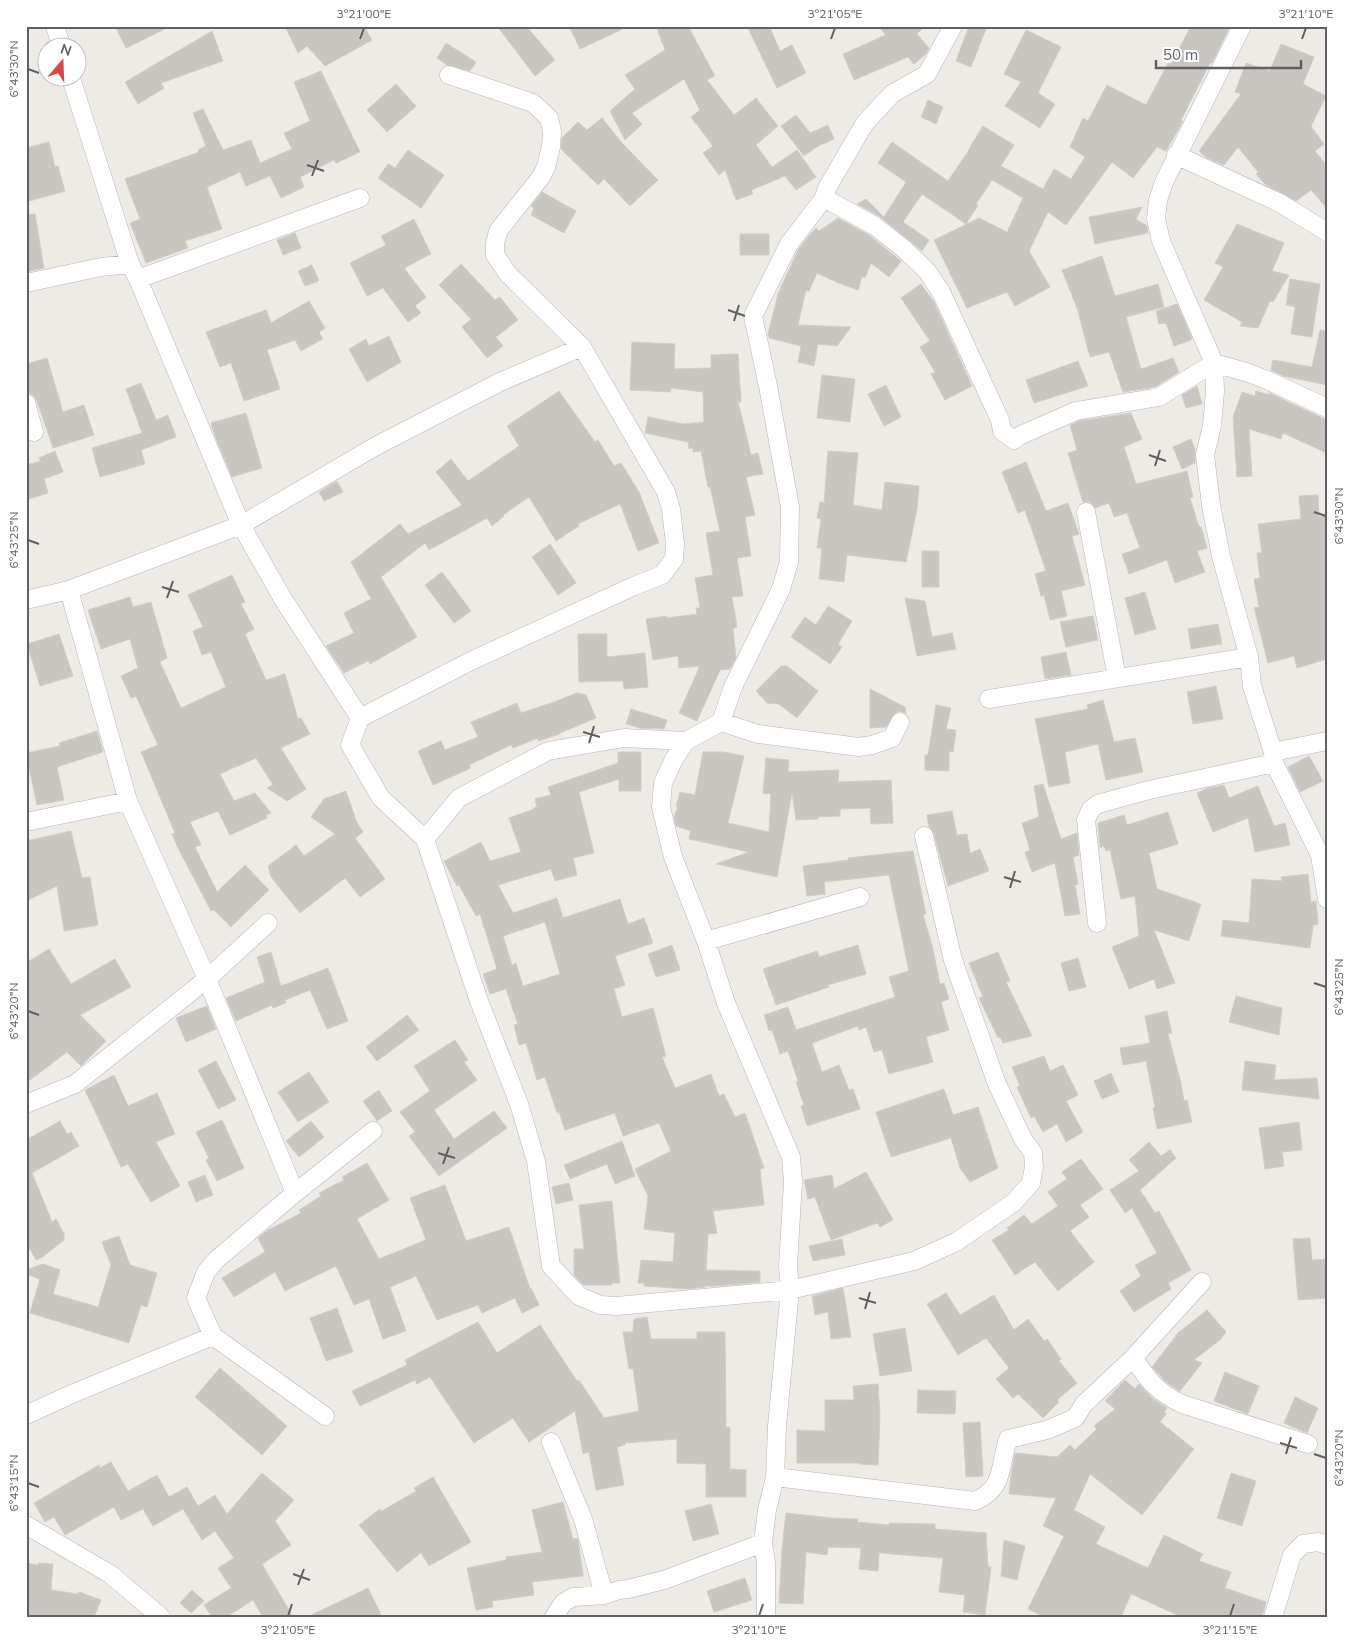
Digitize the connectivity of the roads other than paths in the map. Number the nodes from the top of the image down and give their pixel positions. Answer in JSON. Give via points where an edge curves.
{"nodes":[{"id":1,"x":55,"y":26,"type":"edge"},
{"id":2,"x":952,"y":26,"type":"edge"},
{"id":3,"x":1242,"y":26,"type":"edge"},
{"id":4,"x":59,"y":38,"type":"edge"},
{"id":5,"x":449,"y":76,"type":"dead end"},
{"id":6,"x":74,"y":88,"type":"edge"},
{"id":7,"x":1176,"y":155,"type":"junction"},
{"id":8,"x":360,"y":198,"type":"dead end"},
{"id":9,"x":824,"y":198,"type":"junction"},
{"id":10,"x":1327,"y":232,"type":"edge"},
{"id":11,"x":134,"y":271,"type":"junction"},
{"id":12,"x":26,"y":283,"type":"edge"},
{"id":13,"x":582,"y":347,"type":"junction"},
{"id":14,"x":1214,"y":363,"type":"junction"},
{"id":15,"x":26,"y":403,"type":"edge"},
{"id":16,"x":1327,"y":408,"type":"edge"},
{"id":17,"x":34,"y":432,"type":"dead end"},
{"id":18,"x":1086,"y":512,"type":"dead end"},
{"id":19,"x":241,"y":525,"type":"junction"},
{"id":20,"x":69,"y":590,"type":"junction"},
{"id":21,"x":26,"y":600,"type":"edge"},
{"id":22,"x":1249,"y":657,"type":"junction"},
{"id":23,"x":1117,"y":678,"type":"junction"},
{"id":24,"x":989,"y":700,"type":"dead end"},
{"id":25,"x":360,"y":718,"type":"junction"},
{"id":26,"x":721,"y":722,"type":"junction"},
{"id":27,"x":900,"y":722,"type":"dead end"},
{"id":28,"x":686,"y":741,"type":"junction"},
{"id":29,"x":1327,"y":741,"type":"edge"},
{"id":30,"x":1273,"y":758,"type":"junction"},
{"id":31,"x":128,"y":801,"type":"junction"},
{"id":32,"x":26,"y":822,"type":"edge"},
{"id":33,"x":924,"y":836,"type":"dead end"},
{"id":34,"x":425,"y":839,"type":"junction"},
{"id":35,"x":860,"y":896,"type":"dead end"},
{"id":36,"x":1327,"y":899,"type":"edge"},
{"id":37,"x":268,"y":923,"type":"dead end"},
{"id":38,"x":1097,"y":923,"type":"dead end"},
{"id":39,"x":706,"y":941,"type":"junction"},
{"id":40,"x":207,"y":979,"type":"junction"},
{"id":41,"x":26,"y":1104,"type":"edge"},
{"id":42,"x":373,"y":1131,"type":"dead end"},
{"id":43,"x":295,"y":1193,"type":"junction"},
{"id":44,"x":1202,"y":1282,"type":"dead end"},
{"id":45,"x":790,"y":1290,"type":"junction"},
{"id":46,"x":213,"y":1336,"type":"junction"},
{"id":47,"x":1133,"y":1358,"type":"junction"},
{"id":48,"x":26,"y":1415,"type":"edge"},
{"id":49,"x":325,"y":1416,"type":"dead end"},
{"id":50,"x":551,"y":1442,"type":"dead end"},
{"id":51,"x":1308,"y":1444,"type":"dead end"},
{"id":52,"x":775,"y":1477,"type":"junction"},
{"id":53,"x":26,"y":1525,"type":"edge"},
{"id":54,"x":764,"y":1543,"type":"junction"},
{"id":55,"x":1327,"y":1545,"type":"edge"},
{"id":56,"x":604,"y":1595,"type":"junction"},
{"id":57,"x":161,"y":1617,"type":"edge"},
{"id":58,"x":554,"y":1617,"type":"edge"},
{"id":59,"x":766,"y":1617,"type":"edge"},
{"id":60,"x":1272,"y":1617,"type":"edge"}],
"edges":[{"from":1,"to":4,"type":"street"},
{"from":2,"to":9,"type":"street","via":[[927,74],[892,94],[865,123]]},
{"from":3,"to":7,"type":"street"},
{"from":5,"to":13,"type":"street","via":[[533,103],[549,118],[552,132],[546,167],[498,231],[495,255],[508,274]]},
{"from":6,"to":11,"type":"street"},
{"from":7,"to":10,"type":"street","via":[[1280,203]]},
{"from":7,"to":14,"type":"street","via":[[1161,191],[1156,219],[1160,241]]},
{"from":8,"to":11,"type":"street"},
{"from":9,"to":14,"type":"street","via":[[875,226],[927,271],[967,346],[1002,431],[1014,440],[1076,411],[1159,397]]},
{"from":9,"to":26,"type":"street","via":[[788,244],[752,316],[790,507],[789,562],[781,589],[733,687]]},
{"from":11,"to":12,"type":"street","via":[[101,267]]},
{"from":11,"to":19,"type":"street"},
{"from":13,"to":19,"type":"street","via":[[500,382],[385,441]]},
{"from":13,"to":25,"type":"street","via":[[666,492],[674,525],[674,559],[662,575],[473,660]]},
{"from":14,"to":16,"type":"street","via":[[1269,381]]},
{"from":14,"to":22,"type":"street","via":[[1212,426],[1205,455],[1221,556]]},
{"from":15,"to":17,"type":"street"},
{"from":18,"to":23,"type":"street"},
{"from":19,"to":20,"type":"street"},
{"from":19,"to":25,"type":"street"},
{"from":20,"to":21,"type":"street"},
{"from":20,"to":31,"type":"street"},
{"from":22,"to":23,"type":"street"},
{"from":22,"to":30,"type":"street","via":[[1252,686]]},
{"from":23,"to":24,"type":"street"},
{"from":25,"to":34,"type":"street","via":[[350,745],[382,798]]},
{"from":26,"to":27,"type":"street","via":[[758,734],[859,747],[892,738]]},
{"from":26,"to":28,"type":"street"},
{"from":28,"to":34,"type":"street","via":[[624,738],[548,750],[459,798]]},
{"from":28,"to":39,"type":"street","via":[[663,783],[660,808],[672,857]]},
{"from":29,"to":30,"type":"street"},
{"from":30,"to":36,"type":"street","via":[[1320,854]]},
{"from":30,"to":38,"type":"street","via":[[1098,804],[1091,809],[1086,820]]},
{"from":31,"to":32,"type":"street"},
{"from":31,"to":40,"type":"street"},
{"from":33,"to":45,"type":"street","via":[[953,960],[996,1084],[1033,1153],[1031,1183],[1013,1203],[956,1242],[914,1261]]},
{"from":34,"to":45,"type":"street","via":[[479,1001],[522,1113],[536,1161],[551,1266],[579,1296],[600,1305]]},
{"from":35,"to":39,"type":"street"},
{"from":37,"to":40,"type":"street"},
{"from":39,"to":45,"type":"street","via":[[726,1003],[791,1156]]},
{"from":40,"to":41,"type":"street","via":[[75,1084]]},
{"from":40,"to":43,"type":"street"},
{"from":42,"to":43,"type":"street"},
{"from":43,"to":46,"type":"street","via":[[206,1272],[196,1298]]},
{"from":44,"to":47,"type":"street"},
{"from":45,"to":52,"type":"street"},
{"from":46,"to":48,"type":"street"},
{"from":46,"to":49,"type":"street"},
{"from":47,"to":51,"type":"street","via":[[1149,1381],[1182,1404]]},
{"from":47,"to":52,"type":"street","via":[[1084,1404],[1075,1418],[1047,1430],[1008,1440],[997,1486],[975,1501]]},
{"from":50,"to":56,"type":"street","via":[[583,1519]]},
{"from":52,"to":54,"type":"street","via":[[766,1510]]},
{"from":53,"to":57,"type":"street","via":[[110,1574]]},
{"from":54,"to":56,"type":"street","via":[[664,1580]]},
{"from":54,"to":59,"type":"street"},
{"from":55,"to":60,"type":"street","via":[[1318,1542],[1303,1544],[1292,1555]]},
{"from":56,"to":58,"type":"street","via":[[573,1597],[563,1602]]}]}
